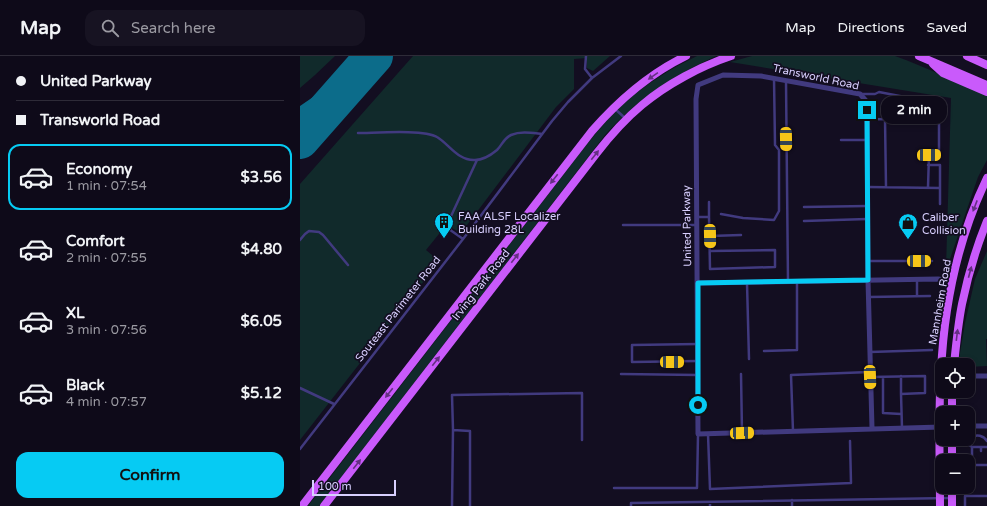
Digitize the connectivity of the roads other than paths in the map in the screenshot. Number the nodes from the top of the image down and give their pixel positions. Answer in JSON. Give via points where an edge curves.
{"nodes":[{"id":1,"x":586,"y":56,"type":"edge"},
{"id":2,"x":621,"y":56,"type":"edge"},
{"id":3,"x":686,"y":56,"type":"edge"},
{"id":4,"x":731,"y":56,"type":"edge"},
{"id":5,"x":919,"y":56,"type":"edge"},
{"id":6,"x":966,"y":56,"type":"edge"},
{"id":7,"x":928,"y":59,"type":"junction"},
{"id":8,"x":987,"y":65,"type":"edge"},
{"id":9,"x":592,"y":78,"type":"junction"},
{"id":10,"x":774,"y":78,"type":"junction"},
{"id":11,"x":786,"y":80,"type":"junction"},
{"id":12,"x":698,"y":85,"type":"joint"},
{"id":13,"x":987,"y":85,"type":"edge"},
{"id":14,"x":987,"y":92,"type":"edge"},
{"id":15,"x":860,"y":94,"type":"junction"},
{"id":16,"x":946,"y":105,"type":"dead end"},
{"id":17,"x":614,"y":107,"type":"junction"},
{"id":18,"x":868,"y":119,"type":"junction"},
{"id":19,"x":885,"y":119,"type":"junction"},
{"id":20,"x":626,"y":120,"type":"junction"},
{"id":21,"x":358,"y":133,"type":"dead end"},
{"id":22,"x":542,"y":134,"type":"junction"},
{"id":23,"x":842,"y":140,"type":"dead end"},
{"id":24,"x":868,"y":140,"type":"junction"},
{"id":25,"x":477,"y":160,"type":"junction"},
{"id":26,"x":928,"y":165,"type":"junction"},
{"id":27,"x":987,"y":178,"type":"edge"},
{"id":28,"x":868,"y":187,"type":"junction"},
{"id":29,"x":886,"y":187,"type":"junction"},
{"id":30,"x":928,"y":188,"type":"junction"},
{"id":31,"x":940,"y":188,"type":"junction"},
{"id":32,"x":709,"y":202,"type":"dead end"},
{"id":33,"x":940,"y":204,"type":"dead end"},
{"id":34,"x":868,"y":206,"type":"junction"},
{"id":35,"x":804,"y":207,"type":"dead end"},
{"id":36,"x":721,"y":214,"type":"dead end"},
{"id":37,"x":697,"y":217,"type":"junction"},
{"id":38,"x":709,"y":217,"type":"junction"},
{"id":39,"x":868,"y":219,"type":"junction"},
{"id":40,"x":804,"y":221,"type":"dead end"},
{"id":41,"x":987,"y":221,"type":"edge"},
{"id":42,"x":623,"y":225,"type":"dead end"},
{"id":43,"x":697,"y":225,"type":"junction"},
{"id":44,"x":987,"y":233,"type":"edge"},
{"id":45,"x":741,"y":235,"type":"dead end"},
{"id":46,"x":710,"y":236,"type":"junction"},
{"id":47,"x":463,"y":239,"type":"junction"},
{"id":48,"x":300,"y":240,"type":"edge"},
{"id":49,"x":979,"y":241,"type":"junction"},
{"id":50,"x":710,"y":251,"type":"junction"},
{"id":51,"x":868,"y":261,"type":"junction"},
{"id":52,"x":932,"y":261,"type":"dead end"},
{"id":53,"x":348,"y":265,"type":"dead end"},
{"id":54,"x":917,"y":279,"type":"junction"},
{"id":55,"x":868,"y":280,"type":"junction"},
{"id":56,"x":797,"y":281,"type":"junction"},
{"id":57,"x":953,"y":281,"type":"junction"},
{"id":58,"x":747,"y":282,"type":"junction"},
{"id":59,"x":788,"y":282,"type":"junction"},
{"id":60,"x":698,"y":283,"type":"junction"},
{"id":61,"x":917,"y":296,"type":"junction"},
{"id":62,"x":930,"y":296,"type":"dead end"},
{"id":63,"x":868,"y":297,"type":"junction"},
{"id":64,"x":698,"y":344,"type":"junction"},
{"id":65,"x":932,"y":350,"type":"dead end"},
{"id":66,"x":764,"y":351,"type":"dead end"},
{"id":67,"x":870,"y":352,"type":"junction"},
{"id":68,"x":955,"y":358,"type":"edge"},
{"id":69,"x":749,"y":359,"type":"dead end"},
{"id":70,"x":698,"y":362,"type":"junction"},
{"id":71,"x":621,"y":374,"type":"dead end"},
{"id":72,"x":741,"y":374,"type":"dead end"},
{"id":73,"x":698,"y":375,"type":"junction"},
{"id":74,"x":870,"y":375,"type":"junction"},
{"id":75,"x":901,"y":376,"type":"junction"},
{"id":76,"x":975,"y":376,"type":"edge"},
{"id":77,"x":987,"y":376,"type":"edge"},
{"id":78,"x":883,"y":377,"type":"junction"},
{"id":79,"x":300,"y":388,"type":"edge"},
{"id":80,"x":901,"y":394,"type":"junction"},
{"id":81,"x":334,"y":404,"type":"junction"},
{"id":82,"x":941,"y":406,"type":"edge"},
{"id":83,"x":902,"y":414,"type":"junction"},
{"id":84,"x":935,"y":426,"type":"edge"},
{"id":85,"x":975,"y":426,"type":"edge"},
{"id":86,"x":987,"y":426,"type":"edge"},
{"id":87,"x":872,"y":428,"type":"junction"},
{"id":88,"x":902,"y":428,"type":"junction"},
{"id":89,"x":453,"y":430,"type":"junction"},
{"id":90,"x":794,"y":431,"type":"junction"},
{"id":91,"x":742,"y":433,"type":"junction"},
{"id":92,"x":698,"y":434,"type":"junction"},
{"id":93,"x":708,"y":434,"type":"junction"},
{"id":94,"x":582,"y":440,"type":"dead end"},
{"id":95,"x":850,"y":441,"type":"dead end"},
{"id":96,"x":987,"y":441,"type":"edge"},
{"id":97,"x":941,"y":446,"type":"edge"},
{"id":98,"x":972,"y":447,"type":"junction"},
{"id":99,"x":981,"y":447,"type":"junction"},
{"id":100,"x":987,"y":447,"type":"edge"},
{"id":101,"x":300,"y":449,"type":"edge"},
{"id":102,"x":982,"y":452,"type":"dead end"},
{"id":103,"x":972,"y":454,"type":"edge"},
{"id":104,"x":981,"y":461,"type":"dead end"},
{"id":105,"x":975,"y":465,"type":"edge"},
{"id":106,"x":981,"y":465,"type":"junction"},
{"id":107,"x":987,"y":465,"type":"edge"},
{"id":108,"x":614,"y":488,"type":"dead end"},
{"id":109,"x":987,"y":496,"type":"edge"},
{"id":110,"x":792,"y":500,"type":"junction"},
{"id":111,"x":710,"y":502,"type":"junction"},
{"id":112,"x":940,"y":502,"type":"edge"},
{"id":113,"x":952,"y":502,"type":"edge"},
{"id":114,"x":302,"y":506,"type":"edge"},
{"id":115,"x":324,"y":506,"type":"edge"},
{"id":116,"x":452,"y":506,"type":"edge"},
{"id":117,"x":470,"y":506,"type":"edge"},
{"id":118,"x":631,"y":506,"type":"edge"},
{"id":119,"x":710,"y":506,"type":"edge"},
{"id":120,"x":792,"y":506,"type":"edge"},
{"id":121,"x":965,"y":506,"type":"edge"}],
"edges":[{"from":1,"to":9,"type":"lane","via":[[585,69]]},
{"from":2,"to":9,"type":"lane","name":"Souteast Parimeter Road"},
{"from":3,"to":17,"type":"main road","name":"Irving Park Road","one_way":true,"via":[[649,78]]},
{"from":4,"to":20,"type":"main road","name":"Irving Park Road","via":[[693,72],[665,88],[642,104]]},
{"from":5,"to":7,"type":"main road"},
{"from":6,"to":8,"type":"main road"},
{"from":7,"to":13,"type":"main road"},
{"from":7,"to":14,"type":"main road","via":[[943,73]]},
{"from":9,"to":22,"type":"lane","name":"Souteast Parimeter Road"},
{"from":10,"to":11,"type":"street","name":"Transworld Road"},
{"from":10,"to":12,"type":"street","name":"Transworld Road","via":[[723,75]]},
{"from":10,"to":36,"type":"lane","via":[[775,145],[779,150],[780,211],[774,220]]},
{"from":11,"to":15,"type":"street","name":"Transworld Road"},
{"from":11,"to":59,"type":"lane"},
{"from":12,"to":37,"type":"street","name":"United Parkway"},
{"from":15,"to":16,"type":"lane","via":[[879,92]]},
{"from":15,"to":18,"type":"street","name":"Transworld Road","via":[[867,102]]},
{"from":17,"to":20,"type":"lane"},
{"from":17,"to":114,"type":"main road","name":"Irving Park Road","one_way":true,"via":[[541,196]]},
{"from":18,"to":19,"type":"lane"},
{"from":18,"to":24,"type":"street","name":"Transworld Road"},
{"from":19,"to":26,"type":"lane","via":[[939,120],[939,155],[929,155]]},
{"from":19,"to":29,"type":"lane"},
{"from":115,"to":20,"type":"main road","name":"Irving Park Road","one_way":true,"via":[[610,136]]},
{"from":21,"to":25,"type":"lane","via":[[422,132],[436,136],[460,156]]},
{"from":22,"to":25,"type":"lane","via":[[526,132],[511,135],[497,150]]},
{"from":22,"to":47,"type":"lane","name":"Souteast Parimeter Road"},
{"from":23,"to":24,"type":"lane"},
{"from":24,"to":28,"type":"street","name":"Transworld Road"},
{"from":25,"to":47,"type":"lane","via":[[446,227]]},
{"from":26,"to":30,"type":"lane"},
{"from":26,"to":31,"type":"lane","via":[[940,165]]},
{"from":27,"to":57,"type":"main road","name":"Mannheim Road","one_way":true,"via":[[964,236]]},
{"from":28,"to":29,"type":"lane"},
{"from":28,"to":34,"type":"street","name":"Transworld Road"},
{"from":29,"to":30,"type":"lane"},
{"from":30,"to":31,"type":"lane"},
{"from":31,"to":33,"type":"lane"},
{"from":32,"to":38,"type":"lane"},
{"from":34,"to":35,"type":"lane"},
{"from":34,"to":39,"type":"street","name":"Transworld Road"},
{"from":37,"to":38,"type":"lane"},
{"from":37,"to":43,"type":"street","name":"United Parkway"},
{"from":38,"to":46,"type":"lane"},
{"from":39,"to":40,"type":"lane"},
{"from":39,"to":51,"type":"street","name":"Transworld Road"},
{"from":41,"to":49,"type":"main road","name":"Mannheim Road"},
{"from":42,"to":43,"type":"lane"},
{"from":43,"to":60,"type":"street","name":"United Parkway"},
{"from":44,"to":49,"type":"main road"},
{"from":45,"to":46,"type":"lane"},
{"from":46,"to":50,"type":"lane"},
{"from":47,"to":81,"type":"lane","name":"Souteast Parimeter Road"},
{"from":48,"to":53,"type":"lane","via":[[309,231],[319,232]]},
{"from":68,"to":49,"type":"main road","name":"Mannheim Road","one_way":true,"via":[[962,305]]},
{"from":50,"to":50,"type":"lane","via":[[710,269],[774,267],[774,250]]},
{"from":51,"to":52,"type":"lane"},
{"from":51,"to":55,"type":"street","name":"Transworld Road"},
{"from":54,"to":55,"type":"street"},
{"from":54,"to":57,"type":"street"},
{"from":54,"to":61,"type":"lane"},
{"from":55,"to":56,"type":"street"},
{"from":55,"to":63,"type":"street","name":"Transworld Road"},
{"from":56,"to":59,"type":"street"},
{"from":56,"to":66,"type":"lane","via":[[797,350]]},
{"from":57,"to":82,"type":"main road","name":"Mannheim Road","via":[[945,328]]},
{"from":58,"to":59,"type":"street"},
{"from":58,"to":60,"type":"street"},
{"from":58,"to":69,"type":"lane"},
{"from":60,"to":64,"type":"street","name":"United Parkway"},
{"from":61,"to":62,"type":"lane"},
{"from":61,"to":63,"type":"lane"},
{"from":63,"to":67,"type":"street","name":"Transworld Road"},
{"from":64,"to":70,"type":"street","name":"United Parkway"},
{"from":64,"to":70,"type":"lane","via":[[632,345],[632,362]]},
{"from":65,"to":67,"type":"lane"},
{"from":67,"to":74,"type":"street","name":"Transworld Road"},
{"from":70,"to":73,"type":"street","name":"United Parkway"},
{"from":71,"to":73,"type":"lane"},
{"from":72,"to":91,"type":"lane"},
{"from":73,"to":92,"type":"street","name":"United Parkway"},
{"from":74,"to":78,"type":"lane"},
{"from":74,"to":87,"type":"street","name":"Transworld Road"},
{"from":74,"to":90,"type":"lane","via":[[791,375]]},
{"from":75,"to":78,"type":"lane"},
{"from":75,"to":80,"type":"lane"},
{"from":75,"to":80,"type":"lane","via":[[925,376],[925,393]]},
{"from":76,"to":77,"type":"street"},
{"from":78,"to":83,"type":"lane","via":[[883,413]]},
{"from":79,"to":81,"type":"lane"},
{"from":80,"to":83,"type":"lane"},
{"from":81,"to":101,"type":"lane","name":"Souteast Parimeter Road"},
{"from":83,"to":88,"type":"lane"},
{"from":84,"to":88,"type":"street"},
{"from":85,"to":86,"type":"street"},
{"from":87,"to":88,"type":"street"},
{"from":87,"to":90,"type":"street"},
{"from":89,"to":94,"type":"lane","via":[[452,395],[582,393]]},
{"from":89,"to":116,"type":"lane"},
{"from":89,"to":117,"type":"lane","via":[[470,430]]},
{"from":90,"to":91,"type":"street"},
{"from":91,"to":93,"type":"street"},
{"from":92,"to":93,"type":"street"},
{"from":92,"to":108,"type":"lane","via":[[697,488]]},
{"from":93,"to":95,"type":"lane","via":[[710,489],[851,483]]},
{"from":96,"to":98,"type":"lane","via":[[981,436],[973,437],[969,445]]},
{"from":97,"to":112,"type":"main road","name":"Mannheim Road"},
{"from":98,"to":99,"type":"lane"},
{"from":98,"to":103,"type":"lane"},
{"from":99,"to":100,"type":"lane"},
{"from":99,"to":102,"type":"lane"},
{"from":104,"to":106,"type":"lane"},
{"from":105,"to":106,"type":"lane"},
{"from":106,"to":107,"type":"lane"},
{"from":109,"to":121,"type":"lane","via":[[965,496]]},
{"from":110,"to":111,"type":"lane"},
{"from":110,"to":112,"type":"lane"},
{"from":110,"to":120,"type":"lane"},
{"from":111,"to":118,"type":"lane","via":[[631,503]]},
{"from":111,"to":119,"type":"lane"},
{"from":112,"to":113,"type":"lane"}]}
